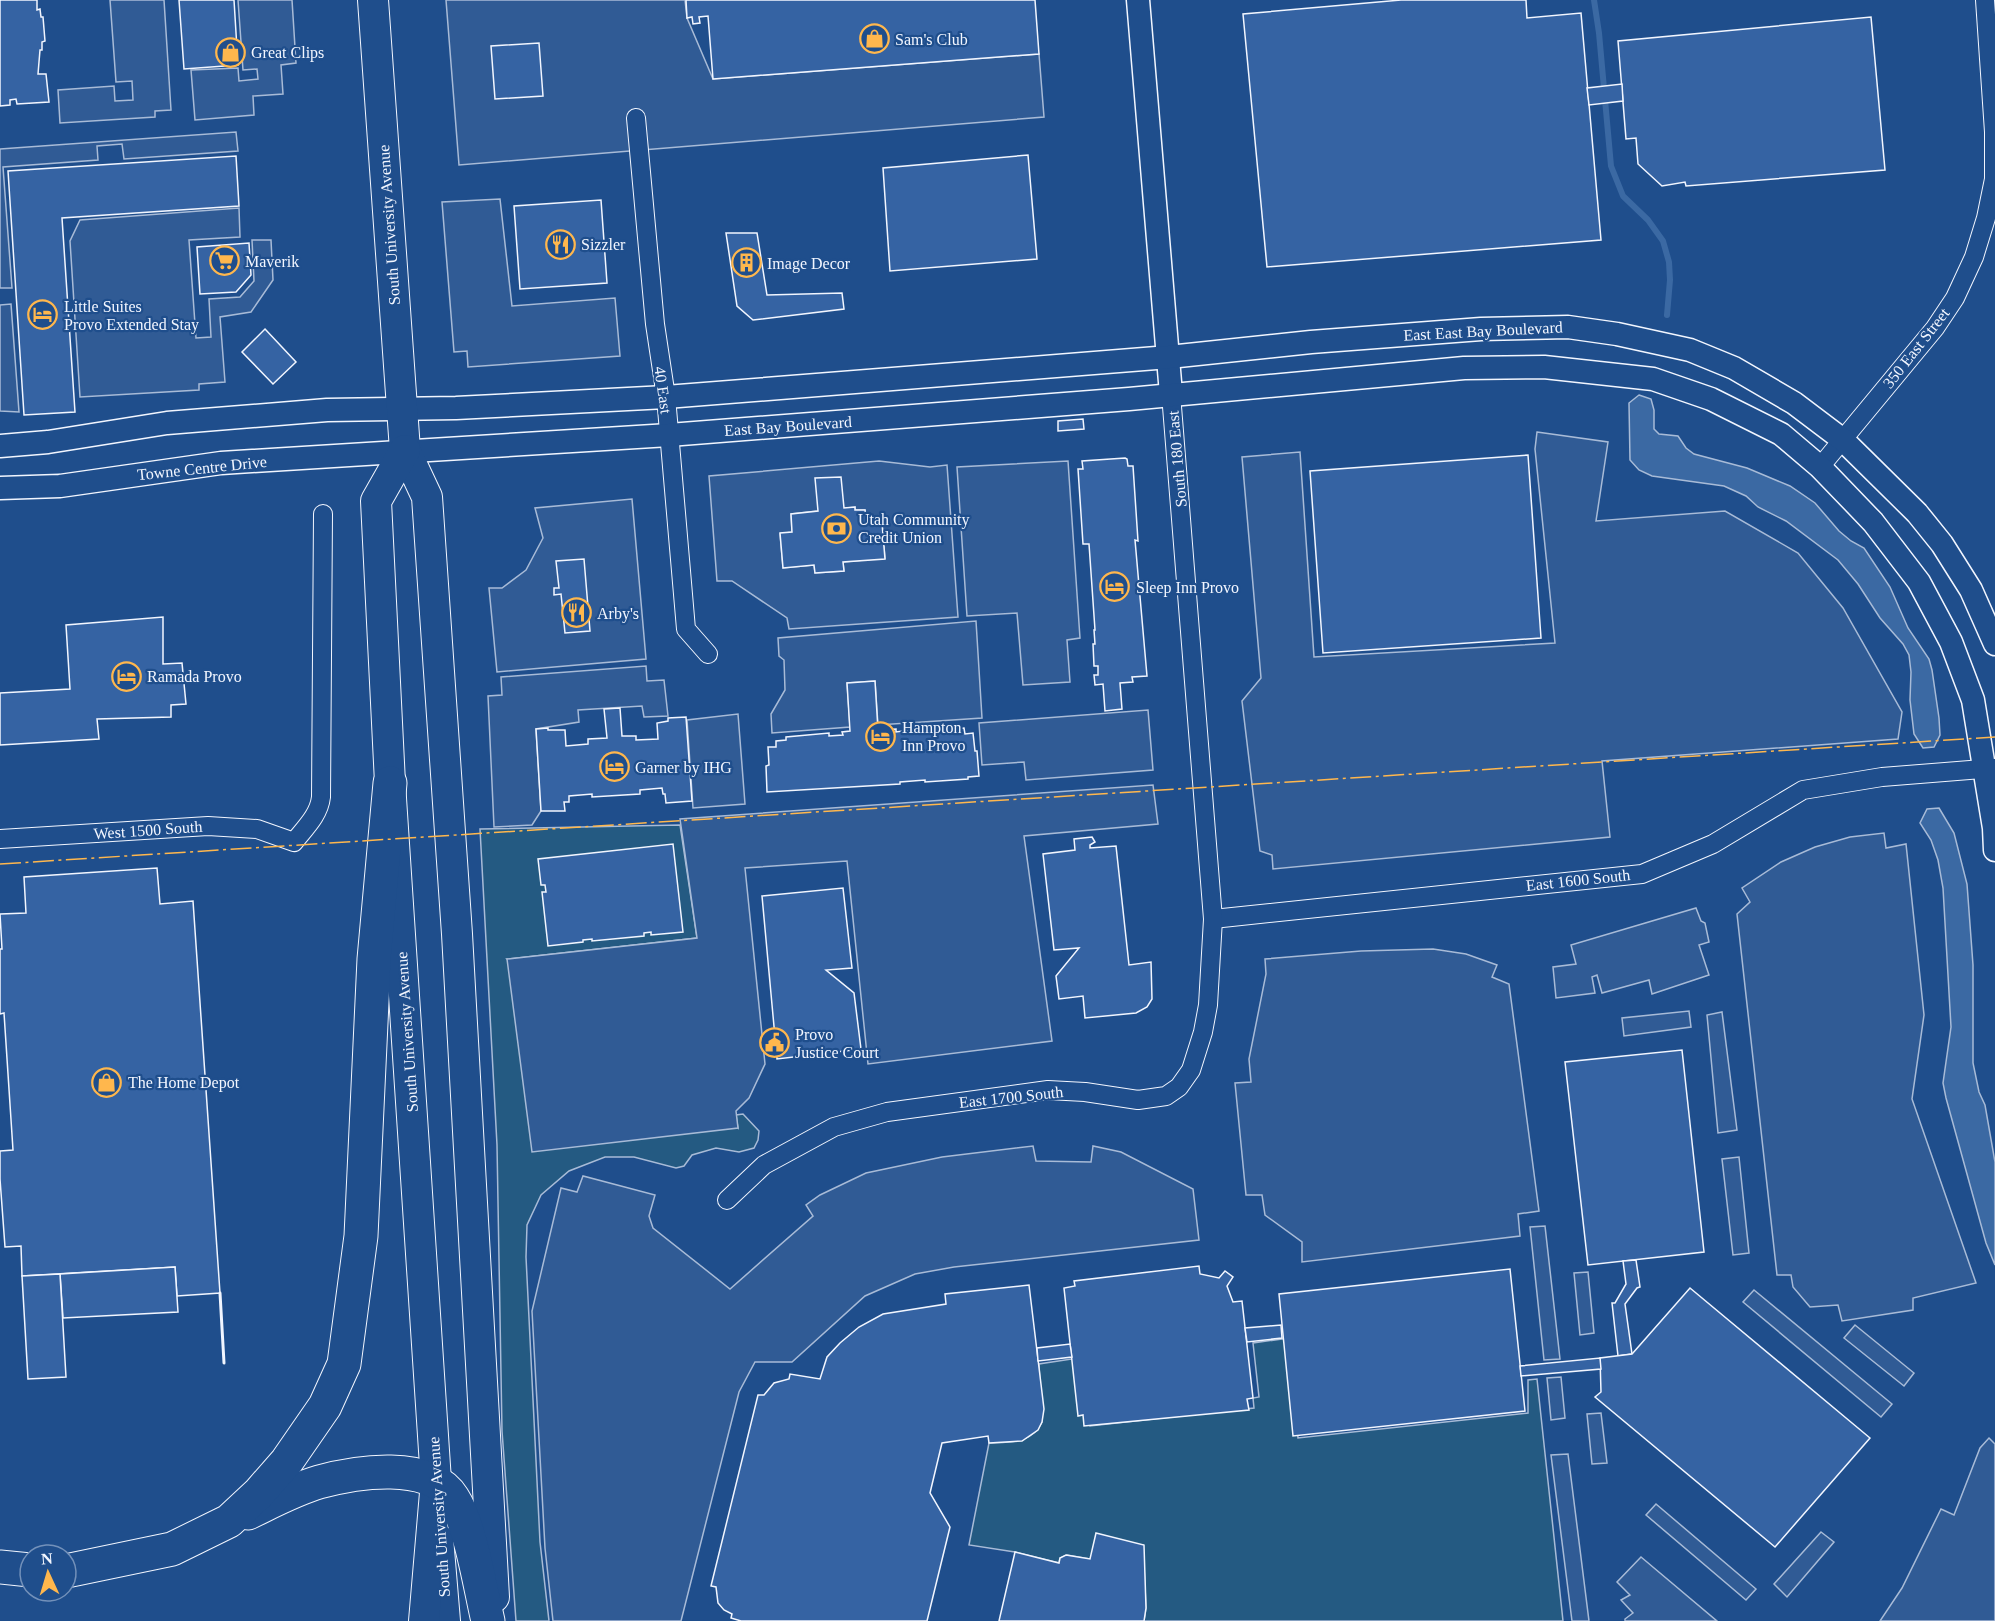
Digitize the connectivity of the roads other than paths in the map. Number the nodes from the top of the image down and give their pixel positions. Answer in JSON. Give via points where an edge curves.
{"nodes":[{"id":1,"x":373,"y":0,"type":"edge"},
{"id":2,"x":1138,"y":0,"type":"edge"},
{"id":3,"x":1985,"y":0,"type":"edge"},
{"id":4,"x":636,"y":118,"type":"dead end"},
{"id":5,"x":1169,"y":357,"type":"junction"},
{"id":6,"x":1171,"y":394,"type":"junction"},
{"id":7,"x":666,"y":397,"type":"junction"},
{"id":8,"x":403,"y":410,"type":"junction"},
{"id":9,"x":669,"y":435,"type":"junction"},
{"id":10,"x":1843,"y":440,"type":"junction"},
{"id":11,"x":0,"y":446,"type":"edge"},
{"id":12,"x":405,"y":450,"type":"junction"},
{"id":13,"x":1820,"y":467,"type":"junction"},
{"id":14,"x":0,"y":488,"type":"edge"},
{"id":15,"x":323,"y":514,"type":"dead end"},
{"id":16,"x":1995,"y":644,"type":"edge"},
{"id":17,"x":708,"y":654,"type":"dead end"},
{"id":18,"x":1989,"y":769,"type":"edge"},
{"id":19,"x":390,"y":783,"type":"junction"},
{"id":20,"x":0,"y":839,"type":"edge"},
{"id":21,"x":1995,"y":850,"type":"edge"},
{"id":22,"x":1213,"y":919,"type":"junction"},
{"id":23,"x":727,"y":1200,"type":"dead end"},
{"id":24,"x":436,"y":1481,"type":"junction"},
{"id":25,"x":229,"y":1521,"type":"junction"},
{"id":26,"x":0,"y":1568,"type":"edge"},
{"id":27,"x":18,"y":1569,"type":"edge"},
{"id":28,"x":78,"y":1569,"type":"edge"},
{"id":29,"x":424,"y":1621,"type":"edge"},
{"id":30,"x":447,"y":1621,"type":"edge"},
{"id":31,"x":488,"y":1621,"type":"edge"},
{"id":32,"x":495,"y":1621,"type":"edge"}],
"edges":[{"from":1,"to":8,"type":"highway","name":"South University Avenue"},
{"from":2,"to":5,"type":"street","name":"South 180 East"},
{"from":3,"to":10,"type":"street","name":"350 East Street","via":[[1994,179],[1974,257],[1955,298],[1935,328]]},
{"from":4,"to":7,"type":"street","name":"40 East","via":[[656,334]]},
{"from":5,"to":6,"type":"street","name":"South 180 East"},
{"from":5,"to":7,"type":"street"},
{"from":5,"to":10,"type":"street","name":"East East Bay Boulevard","via":[[1447,331],[1568,327],[1694,351],[1734,368],[1794,403]]},
{"from":6,"to":9,"type":"street","name":"East Bay Boulevard"},
{"from":6,"to":13,"type":"street","via":[[1464,368],[1544,367],[1610,374],[1653,379],[1711,399],[1781,434]]},
{"from":6,"to":22,"type":"street","name":"South 180 East"},
{"from":7,"to":8,"type":"street"},
{"from":7,"to":9,"type":"street","name":"40 East"},
{"from":8,"to":11,"type":"street","via":[[332,410],[175,422]]},
{"from":8,"to":12,"type":"highway","name":"South University Avenue"},
{"from":9,"to":12,"type":"street","name":"East Bay Boulevard"},
{"from":9,"to":17,"type":"street","name":"40 East","via":[[686,628]]},
{"from":10,"to":13,"type":"street","name":"350 East Street"},
{"from":10,"to":16,"type":"street","via":[[1917,513],[1942,544],[1971,590]]},
{"from":12,"to":14,"type":"street","name":"Towne Centre Drive","via":[[221,463],[60,486]]},
{"from":12,"to":19,"type":"highway","name":"South University Avenue","via":[[376,501]]},
{"from":12,"to":32,"type":"highway","name":"South University Avenue","via":[[427,497],[458,946]]},
{"from":13,"to":18,"type":"street","via":[[1873,522],[1919,582],[1946,632],[1973,700]]},
{"from":15,"to":20,"type":"street","name":"West 1500 South","via":[[321,797],[315,816],[294,842],[257,829],[208,826]]},
{"from":18,"to":21,"type":"street"},
{"from":18,"to":22,"type":"street","name":"East 1600 South","via":[[1882,777],[1803,790],[1713,844],[1642,874]]},
{"from":19,"to":24,"type":"highway","name":"South University Avenue"},
{"from":19,"to":25,"type":"highway","via":[[374,959],[361,1236],[344,1364],[325,1406],[287,1461]]},
{"from":22,"to":23,"type":"street","name":"East 1700 South","via":[[1203,1032],[1191,1070],[1179,1087],[1166,1096],[1138,1100],[1048,1090],[887,1112],[834,1127],[772,1160]]},
{"from":24,"to":25,"type":"highway","via":[[402,1472],[347,1476],[308,1486]]},
{"from":24,"to":29,"type":"highway"},
{"from":24,"to":30,"type":"main road","name":"South University Avenue"},
{"from":24,"to":31,"type":"highway","via":[[452,1496],[464,1522]]},
{"from":25,"to":28,"type":"highway","via":[[172,1549]]},
{"from":26,"to":27,"type":"highway"}]}
